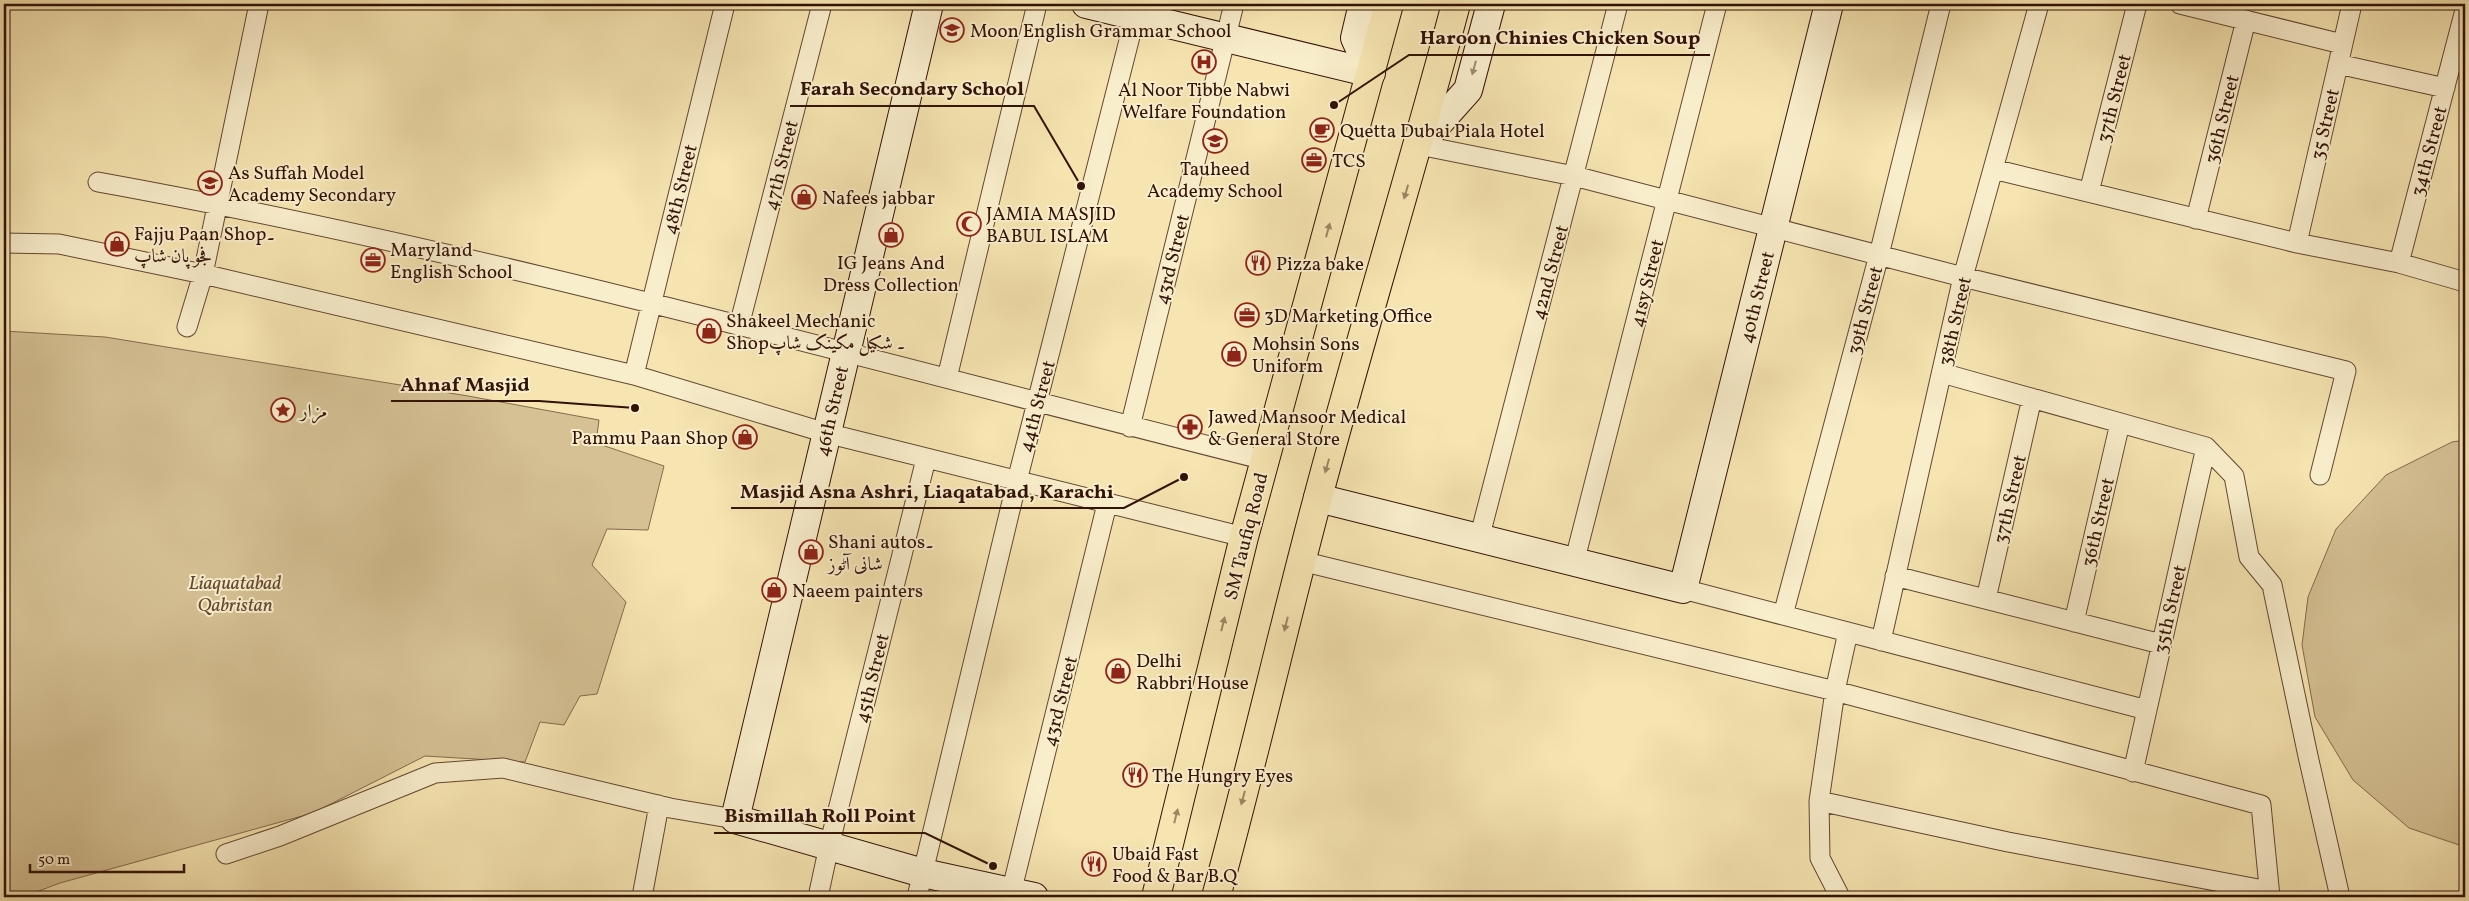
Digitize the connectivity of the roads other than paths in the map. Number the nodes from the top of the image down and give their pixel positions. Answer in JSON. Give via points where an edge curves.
{"nodes":[{"id":1,"x":259,"y":4,"type":"edge"},
{"id":2,"x":725,"y":4,"type":"edge"},
{"id":3,"x":822,"y":4,"type":"edge"},
{"id":4,"x":929,"y":4,"type":"edge"},
{"id":5,"x":1037,"y":4,"type":"edge"},
{"id":6,"x":1086,"y":4,"type":"edge"},
{"id":7,"x":1234,"y":4,"type":"edge"},
{"id":8,"x":1363,"y":4,"type":"edge"},
{"id":9,"x":1389,"y":4,"type":"edge"},
{"id":10,"x":1456,"y":4,"type":"edge"},
{"id":11,"x":1491,"y":4,"type":"edge"},
{"id":12,"x":1618,"y":4,"type":"edge"},
{"id":13,"x":1717,"y":4,"type":"edge"},
{"id":14,"x":1829,"y":4,"type":"edge"},
{"id":15,"x":1941,"y":4,"type":"edge"},
{"id":16,"x":2038,"y":4,"type":"edge"},
{"id":17,"x":2137,"y":4,"type":"edge"},
{"id":18,"x":2180,"y":4,"type":"edge"},
{"id":19,"x":2352,"y":4,"type":"edge"},
{"id":20,"x":1137,"y":10,"type":"edge"},
{"id":21,"x":2465,"y":10,"type":"edge"},
{"id":22,"x":2246,"y":20,"type":"junction"},
{"id":23,"x":1226,"y":37,"type":"junction"},
{"id":24,"x":2342,"y":44,"type":"junction"},
{"id":25,"x":2338,"y":64,"type":"junction"},
{"id":26,"x":1371,"y":73,"type":"junction"},
{"id":27,"x":2445,"y":88,"type":"junction"},
{"id":28,"x":1419,"y":146,"type":"junction"},
{"id":29,"x":1993,"y":169,"type":"junction"},
{"id":30,"x":1574,"y":176,"type":"junction"},
{"id":31,"x":98,"y":182,"type":"dead end"},
{"id":32,"x":2089,"y":192,"type":"junction"},
{"id":33,"x":1667,"y":201,"type":"junction"},
{"id":34,"x":218,"y":203,"type":"junction"},
{"id":35,"x":2196,"y":219,"type":"junction"},
{"id":36,"x":1773,"y":228,"type":"junction"},
{"id":37,"x":4,"y":243,"type":"edge"},
{"id":38,"x":2297,"y":244,"type":"junction"},
{"id":39,"x":1879,"y":255,"type":"junction"},
{"id":40,"x":2399,"y":263,"type":"junction"},
{"id":41,"x":203,"y":274,"type":"junction"},
{"id":42,"x":1964,"y":277,"type":"junction"},
{"id":43,"x":2465,"y":282,"type":"edge"},
{"id":44,"x":651,"y":302,"type":"junction"},
{"id":45,"x":739,"y":326,"type":"junction"},
{"id":46,"x":187,"y":327,"type":"dead end"},
{"id":47,"x":845,"y":352,"type":"junction"},
{"id":48,"x":1942,"y":373,"type":"junction"},
{"id":49,"x":634,"y":375,"type":"junction"},
{"id":50,"x":947,"y":378,"type":"junction"},
{"id":51,"x":2032,"y":398,"type":"junction"},
{"id":52,"x":1038,"y":402,"type":"junction"},
{"id":53,"x":2120,"y":423,"type":"junction"},
{"id":54,"x":1130,"y":427,"type":"junction"},
{"id":55,"x":826,"y":433,"type":"junction"},
{"id":56,"x":2206,"y":447,"type":"junction"},
{"id":57,"x":926,"y":458,"type":"junction"},
{"id":58,"x":1265,"y":460,"type":"junction"},
{"id":59,"x":2320,"y":474,"type":"dead end"},
{"id":60,"x":1016,"y":482,"type":"junction"},
{"id":61,"x":1318,"y":498,"type":"junction"},
{"id":62,"x":1106,"y":504,"type":"junction"},
{"id":63,"x":1244,"y":538,"type":"junction"},
{"id":64,"x":1480,"y":539,"type":"junction"},
{"id":65,"x":1302,"y":561,"type":"junction"},
{"id":66,"x":1574,"y":563,"type":"junction"},
{"id":67,"x":1896,"y":576,"type":"junction"},
{"id":68,"x":1683,"y":590,"type":"junction"},
{"id":69,"x":1986,"y":599,"type":"junction"},
{"id":70,"x":1783,"y":615,"type":"junction"},
{"id":71,"x":2074,"y":622,"type":"junction"},
{"id":72,"x":1848,"y":632,"type":"junction"},
{"id":73,"x":1881,"y":641,"type":"junction"},
{"id":74,"x":2161,"y":644,"type":"junction"},
{"id":75,"x":1835,"y":691,"type":"junction"},
{"id":76,"x":2147,"y":710,"type":"junction"},
{"id":77,"x":2133,"y":772,"type":"junction"},
{"id":78,"x":1819,"y":801,"type":"junction"},
{"id":79,"x":659,"y":805,"type":"junction"},
{"id":80,"x":735,"y":819,"type":"junction"},
{"id":81,"x":828,"y":846,"type":"junction"},
{"id":82,"x":226,"y":854,"type":"dead end"},
{"id":83,"x":920,"y":885,"type":"edge"},
{"id":84,"x":2270,"y":894,"type":"edge"},
{"id":85,"x":1019,"y":896,"type":"edge"},
{"id":86,"x":642,"y":897,"type":"edge"},
{"id":87,"x":818,"y":897,"type":"edge"},
{"id":88,"x":1156,"y":897,"type":"edge"},
{"id":89,"x":1216,"y":897,"type":"edge"},
{"id":90,"x":1840,"y":897,"type":"edge"},
{"id":91,"x":2340,"y":897,"type":"edge"}],
"edges":[{"from":1,"to":34,"type":"street"},
{"from":2,"to":44,"type":"street","name":"48th Street"},
{"from":3,"to":45,"type":"street","name":"47th Street"},
{"from":4,"to":47,"type":"street","name":"46th Street"},
{"from":5,"to":50,"type":"street"},
{"from":6,"to":20,"type":"street"},
{"from":7,"to":23,"type":"street","name":"43rd Street"},
{"from":8,"to":26,"type":"street","via":[[1355,38]]},
{"from":9,"to":26,"type":"highway","name":"SM Taufiq Road"},
{"from":10,"to":28,"type":"highway"},
{"from":11,"to":28,"type":"street","one_way":true,"via":[[1468,90]]},
{"from":12,"to":30,"type":"street","name":"42nd Street"},
{"from":13,"to":33,"type":"street","name":"41sy Street"},
{"from":14,"to":36,"type":"street","name":"40th Street"},
{"from":15,"to":39,"type":"street","name":"39th Street"},
{"from":16,"to":29,"type":"street","name":"38th Street"},
{"from":17,"to":32,"type":"street","name":"37th Street"},
{"from":18,"to":22,"type":"street"},
{"from":19,"to":24,"type":"street","name":"35 Street"},
{"from":20,"to":23,"type":"street"},
{"from":20,"to":52,"type":"street","name":"44th Street"},
{"from":21,"to":27,"type":"street","name":"34th Street"},
{"from":22,"to":24,"type":"street"},
{"from":22,"to":35,"type":"street","name":"36th Street"},
{"from":23,"to":26,"type":"street"},
{"from":23,"to":54,"type":"street","name":"43rd Street"},
{"from":24,"to":25,"type":"street","name":"35 Street"},
{"from":25,"to":27,"type":"street"},
{"from":25,"to":38,"type":"street","name":"35 Street"},
{"from":58,"to":26,"type":"highway","name":"SM Taufiq Road","one_way":true},
{"from":27,"to":40,"type":"street","name":"34th Street"},
{"from":28,"to":30,"type":"street"},
{"from":28,"to":61,"type":"highway","one_way":true},
{"from":29,"to":32,"type":"street"},
{"from":29,"to":42,"type":"street","name":"38th Street"},
{"from":30,"to":33,"type":"street"},
{"from":30,"to":64,"type":"street","name":"42nd Street"},
{"from":31,"to":34,"type":"street"},
{"from":32,"to":35,"type":"street"},
{"from":33,"to":36,"type":"street"},
{"from":33,"to":66,"type":"street","name":"41sy Street"},
{"from":34,"to":41,"type":"street"},
{"from":34,"to":44,"type":"street"},
{"from":35,"to":38,"type":"street"},
{"from":36,"to":39,"type":"street"},
{"from":36,"to":68,"type":"street","name":"40th Street"},
{"from":37,"to":41,"type":"street","via":[[59,244]]},
{"from":38,"to":40,"type":"street"},
{"from":39,"to":42,"type":"street"},
{"from":39,"to":70,"type":"street","name":"39th Street"},
{"from":40,"to":43,"type":"street"},
{"from":41,"to":46,"type":"street"},
{"from":41,"to":49,"type":"street"},
{"from":42,"to":48,"type":"street","name":"38th Street"},
{"from":42,"to":59,"type":"street","via":[[2346,371]]},
{"from":44,"to":45,"type":"street"},
{"from":44,"to":49,"type":"street","name":"48th Street"},
{"from":45,"to":47,"type":"street"},
{"from":47,"to":50,"type":"street"},
{"from":47,"to":55,"type":"street","name":"46th Street"},
{"from":48,"to":51,"type":"street"},
{"from":48,"to":67,"type":"street","name":"38th Street"},
{"from":49,"to":55,"type":"street"},
{"from":50,"to":52,"type":"street"},
{"from":51,"to":53,"type":"street"},
{"from":51,"to":69,"type":"street","name":"37th Street"},
{"from":52,"to":54,"type":"street"},
{"from":52,"to":60,"type":"street","name":"44th Street"},
{"from":53,"to":56,"type":"street"},
{"from":53,"to":71,"type":"street","name":"36th Street"},
{"from":54,"to":58,"type":"street"},
{"from":55,"to":57,"type":"street"},
{"from":55,"to":80,"type":"street","name":"46th Street"},
{"from":56,"to":74,"type":"street","name":"35th Street"},
{"from":56,"to":91,"type":"street","via":[[2234,476],[2249,557],[2272,584]]},
{"from":57,"to":60,"type":"street"},
{"from":57,"to":81,"type":"street","name":"45th Street"},
{"from":58,"to":63,"type":"highway","name":"SM Taufiq Road"},
{"from":60,"to":62,"type":"street"},
{"from":60,"to":83,"type":"street","name":"44th Street"},
{"from":61,"to":64,"type":"street"},
{"from":61,"to":65,"type":"highway"},
{"from":62,"to":63,"type":"street"},
{"from":62,"to":85,"type":"street","name":"43rd Street"},
{"from":88,"to":63,"type":"highway","name":"SM Taufiq Road","one_way":true},
{"from":64,"to":66,"type":"street"},
{"from":65,"to":75,"type":"street"},
{"from":65,"to":89,"type":"highway","one_way":true},
{"from":66,"to":68,"type":"street"},
{"from":67,"to":69,"type":"street"},
{"from":67,"to":73,"type":"street","name":"38th Street"},
{"from":68,"to":70,"type":"street"},
{"from":69,"to":71,"type":"street"},
{"from":70,"to":72,"type":"street"},
{"from":71,"to":74,"type":"street"},
{"from":72,"to":73,"type":"street"},
{"from":72,"to":75,"type":"street"},
{"from":73,"to":76,"type":"street"},
{"from":74,"to":76,"type":"street","name":"35th Street"},
{"from":75,"to":77,"type":"street"},
{"from":75,"to":78,"type":"street"},
{"from":76,"to":77,"type":"street","name":"35th Street"},
{"from":77,"to":84,"type":"street","via":[[2261,805]]},
{"from":78,"to":84,"type":"street"},
{"from":78,"to":90,"type":"street","via":[[1820,858]]},
{"from":79,"to":80,"type":"street"},
{"from":79,"to":82,"type":"street","via":[[503,768],[435,773],[280,836]]},
{"from":79,"to":86,"type":"street"},
{"from":80,"to":81,"type":"street"},
{"from":81,"to":83,"type":"street"},
{"from":81,"to":87,"type":"street","name":"45th Street"},
{"from":83,"to":85,"type":"street"}]}
